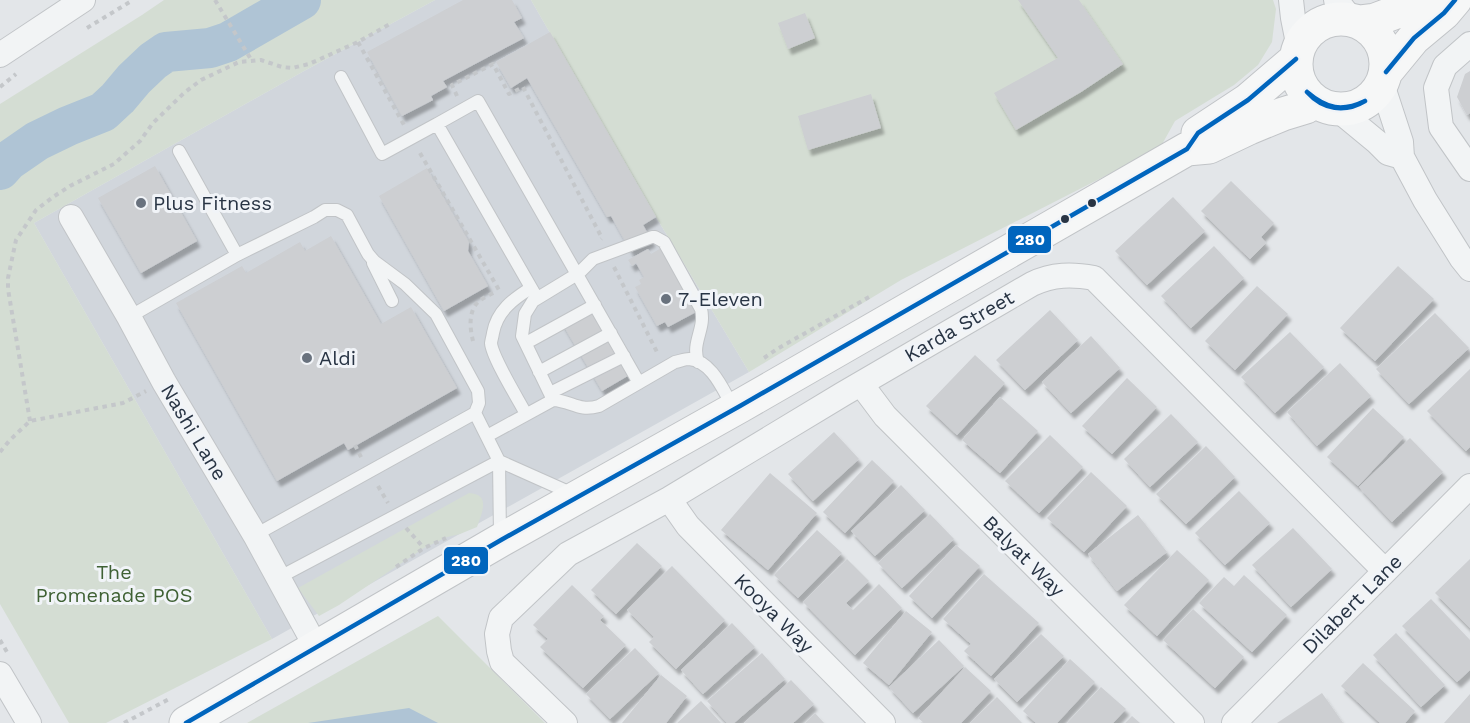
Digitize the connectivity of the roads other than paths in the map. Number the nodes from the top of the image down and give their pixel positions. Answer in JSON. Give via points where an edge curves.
{"nodes":[{"id":1,"x":83,"y":0,"type":"edge"},
{"id":2,"x":1291,"y":0,"type":"edge"},
{"id":3,"x":1428,"y":0,"type":"edge"},
{"id":4,"x":1455,"y":0,"type":"edge"},
{"id":5,"x":1349,"y":14,"type":"edge"},
{"id":6,"x":1470,"y":44,"type":"edge"},
{"id":7,"x":1297,"y":54,"type":"junction"},
{"id":8,"x":0,"y":55,"type":"edge"},
{"id":9,"x":341,"y":77,"type":"dead end"},
{"id":10,"x":1384,"y":78,"type":"junction"},
{"id":11,"x":1326,"y":105,"type":"junction"},
{"id":12,"x":437,"y":124,"type":"junction"},
{"id":13,"x":1187,"y":150,"type":"junction"},
{"id":14,"x":179,"y":151,"type":"dead end"},
{"id":15,"x":1402,"y":157,"type":"junction"},
{"id":16,"x":1470,"y":169,"type":"edge"},
{"id":17,"x":71,"y":217,"type":"dead end"},
{"id":18,"x":368,"y":254,"type":"junction"},
{"id":19,"x":237,"y":255,"type":"junction"},
{"id":20,"x":1470,"y":269,"type":"edge"},
{"id":21,"x":577,"y":274,"type":"junction"},
{"id":22,"x":534,"y":293,"type":"junction"},
{"id":23,"x":392,"y":301,"type":"dead end"},
{"id":24,"x":595,"y":305,"type":"junction"},
{"id":25,"x":129,"y":317,"type":"junction"},
{"id":26,"x":611,"y":333,"type":"junction"},
{"id":27,"x":526,"y":343,"type":"junction"},
{"id":28,"x":624,"y":356,"type":"junction"},
{"id":29,"x":698,"y":362,"type":"junction"},
{"id":30,"x":539,"y":372,"type":"junction"},
{"id":31,"x":639,"y":383,"type":"junction"},
{"id":32,"x":861,"y":384,"type":"junction"},
{"id":33,"x":551,"y":397,"type":"junction"},
{"id":34,"x":735,"y":408,"type":"junction"},
{"id":35,"x":475,"y":413,"type":"junction"},
{"id":36,"x":526,"y":414,"type":"junction"},
{"id":37,"x":487,"y":436,"type":"junction"},
{"id":38,"x":499,"y":460,"type":"junction"},
{"id":39,"x":1470,"y":486,"type":"edge"},
{"id":40,"x":578,"y":497,"type":"junction"},
{"id":41,"x":669,"y":499,"type":"junction"},
{"id":42,"x":255,"y":534,"type":"junction"},
{"id":43,"x":501,"y":540,"type":"junction"},
{"id":44,"x":1385,"y":571,"type":"junction"},
{"id":45,"x":279,"y":578,"type":"junction"},
{"id":46,"x":316,"y":648,"type":"junction"},
{"id":47,"x":0,"y":674,"type":"edge"},
{"id":48,"x":29,"y":723,"type":"edge"},
{"id":49,"x":186,"y":723,"type":"edge"},
{"id":50,"x":565,"y":723,"type":"edge"},
{"id":51,"x":883,"y":723,"type":"edge"},
{"id":52,"x":1192,"y":723,"type":"edge"},
{"id":53,"x":1234,"y":723,"type":"edge"}],
"edges":[{"from":1,"to":8,"type":"street"},
{"from":2,"to":7,"type":"street"},
{"from":3,"to":5,"type":"main road","via":[[1375,20]]},
{"from":4,"to":10,"type":"main road","via":[[1414,38]]},
{"from":5,"to":7,"type":"main road","via":[[1314,27]]},
{"from":5,"to":10,"type":"main road","via":[[1372,30],[1381,42],[1386,57]]},
{"from":6,"to":16,"type":"street","via":[[1445,66],[1436,88],[1441,127]]},
{"from":7,"to":11,"type":"main road","via":[[1300,83],[1306,93]]},
{"from":7,"to":13,"type":"main road","via":[[1248,100],[1198,133]]},
{"from":9,"to":12,"type":"lane","via":[[382,154]]},
{"from":10,"to":11,"type":"main road","via":[[1374,95],[1363,103],[1350,108]]},
{"from":10,"to":15,"type":"street"},
{"from":11,"to":13,"type":"main road","via":[[1306,107],[1209,147]]},
{"from":11,"to":15,"type":"street","via":[[1388,153]]},
{"from":12,"to":21,"type":"lane","via":[[478,101]]},
{"from":12,"to":22,"type":"lane"},
{"from":13,"to":34,"type":"main road"},
{"from":14,"to":19,"type":"lane"},
{"from":15,"to":20,"type":"street"},
{"from":17,"to":25,"type":"street","name":"Nashi Lane"},
{"from":18,"to":19,"type":"lane","via":[[347,214],[325,210]]},
{"from":18,"to":23,"type":"lane"},
{"from":18,"to":35,"type":"lane","via":[[436,315],[478,391]]},
{"from":19,"to":25,"type":"lane"},
{"from":21,"to":22,"type":"lane","via":[[558,287]]},
{"from":21,"to":24,"type":"lane"},
{"from":21,"to":29,"type":"lane","via":[[593,260],[652,237],[664,242],[701,309]]},
{"from":22,"to":27,"type":"lane","via":[[525,315],[522,336]]},
{"from":22,"to":36,"type":"lane","via":[[514,298],[503,310],[491,342]]},
{"from":24,"to":26,"type":"lane"},
{"from":24,"to":27,"type":"lane"},
{"from":25,"to":42,"type":"street","name":"Nashi Lane"},
{"from":26,"to":28,"type":"lane"},
{"from":26,"to":30,"type":"lane"},
{"from":27,"to":30,"type":"lane"},
{"from":28,"to":31,"type":"lane"},
{"from":28,"to":33,"type":"lane"},
{"from":29,"to":31,"type":"lane","via":[[675,362]]},
{"from":29,"to":34,"type":"lane","via":[[708,368]]},
{"from":30,"to":33,"type":"lane"},
{"from":31,"to":33,"type":"lane","via":[[590,408]]},
{"from":32,"to":41,"type":"street","name":"Karda Street"},
{"from":32,"to":44,"type":"street","name":"Karda Street","via":[[1041,279],[1071,274],[1094,278]]},
{"from":32,"to":52,"type":"street","name":"Balyat Way","via":[[885,416]]},
{"from":33,"to":36,"type":"lane"},
{"from":34,"to":40,"type":"main road"},
{"from":35,"to":37,"type":"lane"},
{"from":35,"to":42,"type":"lane"},
{"from":36,"to":37,"type":"lane"},
{"from":37,"to":38,"type":"lane"},
{"from":38,"to":40,"type":"lane"},
{"from":38,"to":43,"type":"lane"},
{"from":38,"to":45,"type":"lane"},
{"from":39,"to":44,"type":"street","name":"Dilabert Lane"},
{"from":40,"to":43,"type":"main road"},
{"from":41,"to":50,"type":"street","name":"Karda Street","via":[[568,554],[501,618],[497,634],[502,662]]},
{"from":41,"to":51,"type":"street","name":"Kooya Way","via":[[688,526]]},
{"from":42,"to":45,"type":"street","name":"Nashi Lane"},
{"from":43,"to":46,"type":"main road"},
{"from":44,"to":53,"type":"street","name":"Dilabert Lane"},
{"from":45,"to":46,"type":"street","name":"Nashi Lane"},
{"from":46,"to":49,"type":"main road"},
{"from":47,"to":48,"type":"street"}]}
